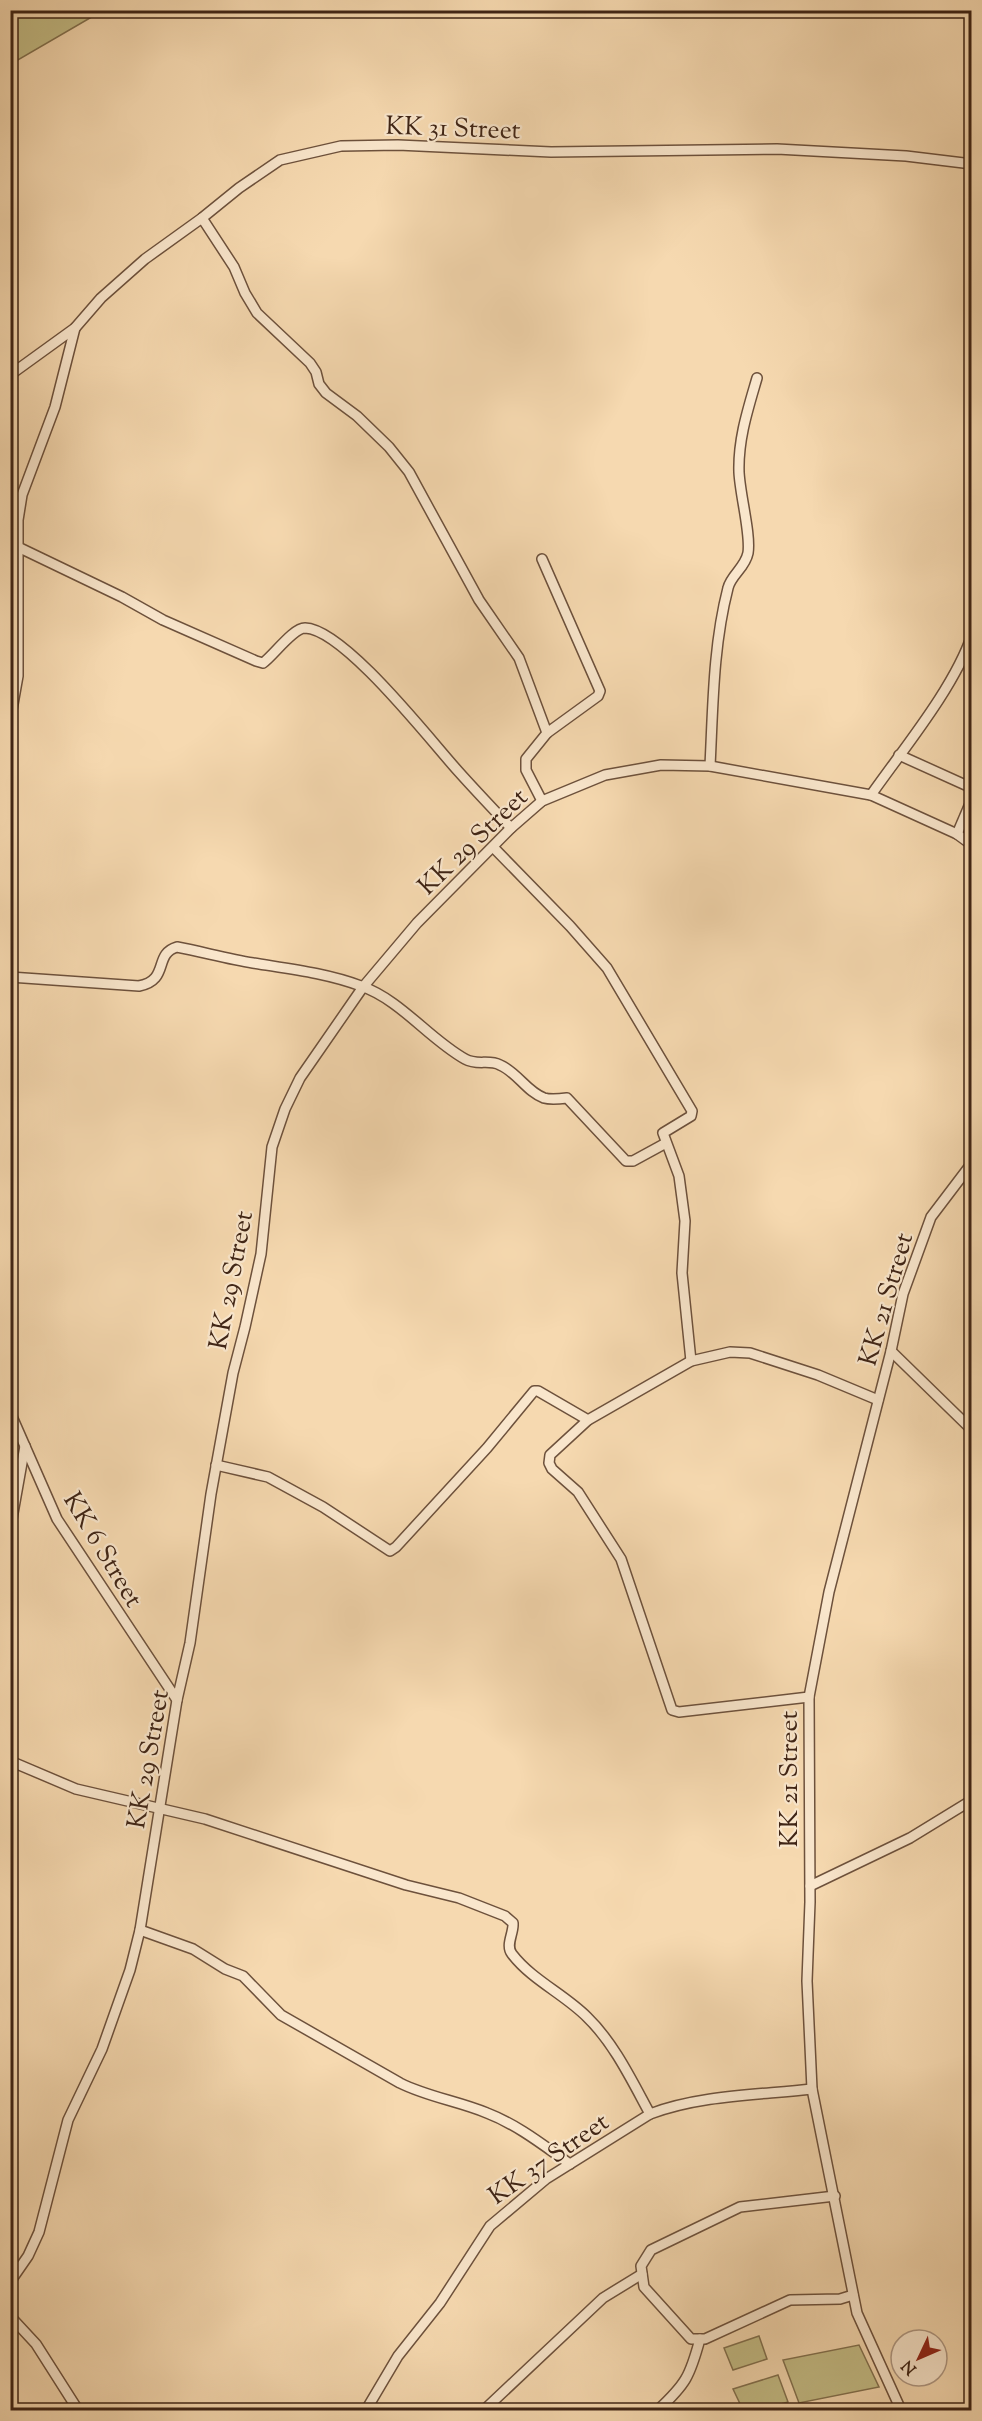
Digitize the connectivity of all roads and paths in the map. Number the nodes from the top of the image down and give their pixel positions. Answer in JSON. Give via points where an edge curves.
{"nodes":[{"id":1,"x":972,"y":164,"type":"edge"},
{"id":2,"x":202,"y":218,"type":"junction"},
{"id":3,"x":75,"y":328,"type":"junction"},
{"id":4,"x":10,"y":375,"type":"edge"},
{"id":5,"x":758,"y":378,"type":"dead end"},
{"id":6,"x":20,"y":548,"type":"junction"},
{"id":7,"x":542,"y":559,"type":"dead end"},
{"id":8,"x":972,"y":635,"type":"edge"},
{"id":9,"x":10,"y":721,"type":"edge"},
{"id":10,"x":547,"y":733,"type":"junction"},
{"id":11,"x":899,"y":755,"type":"junction"},
{"id":12,"x":710,"y":766,"type":"junction"},
{"id":13,"x":972,"y":788,"type":"edge"},
{"id":14,"x":872,"y":795,"type":"junction"},
{"id":15,"x":972,"y":799,"type":"edge"},
{"id":16,"x":542,"y":801,"type":"junction"},
{"id":17,"x":511,"y":828,"type":"junction"},
{"id":18,"x":957,"y":834,"type":"junction"},
{"id":19,"x":972,"y":845,"type":"edge"},
{"id":20,"x":493,"y":847,"type":"junction"},
{"id":21,"x":10,"y":977,"type":"edge"},
{"id":22,"x":363,"y":987,"type":"junction"},
{"id":23,"x":666,"y":1143,"type":"junction"},
{"id":24,"x":972,"y":1163,"type":"edge"},
{"id":25,"x":891,"y":1351,"type":"junction"},
{"id":26,"x":691,"y":1361,"type":"junction"},
{"id":27,"x":878,"y":1400,"type":"junction"},
{"id":28,"x":10,"y":1412,"type":"edge"},
{"id":29,"x":588,"y":1420,"type":"junction"},
{"id":30,"x":972,"y":1430,"type":"edge"},
{"id":31,"x":25,"y":1445,"type":"junction"},
{"id":32,"x":216,"y":1464,"type":"junction"},
{"id":33,"x":10,"y":1530,"type":"edge"},
{"id":34,"x":809,"y":1697,"type":"junction"},
{"id":35,"x":177,"y":1700,"type":"junction"},
{"id":36,"x":10,"y":1761,"type":"edge"},
{"id":37,"x":972,"y":1800,"type":"edge"},
{"id":38,"x":159,"y":1807,"type":"junction"},
{"id":39,"x":810,"y":1886,"type":"junction"},
{"id":40,"x":140,"y":1930,"type":"junction"},
{"id":41,"x":812,"y":2089,"type":"junction"},
{"id":42,"x":650,"y":2114,"type":"junction"},
{"id":43,"x":570,"y":2164,"type":"junction"},
{"id":44,"x":835,"y":2196,"type":"junction"},
{"id":45,"x":642,"y":2274,"type":"junction"},
{"id":46,"x":10,"y":2282,"type":"edge"},
{"id":47,"x":853,"y":2295,"type":"junction"},
{"id":48,"x":10,"y":2316,"type":"edge"},
{"id":49,"x":700,"y":2339,"type":"junction"},
{"id":50,"x":78,"y":2410,"type":"edge"},
{"id":51,"x":366,"y":2410,"type":"edge"},
{"id":52,"x":484,"y":2410,"type":"edge"},
{"id":53,"x":658,"y":2410,"type":"edge"},
{"id":54,"x":901,"y":2410,"type":"edge"}],
"edges":[{"from":1,"to":2,"type":"street","name":"KK 31 Street","via":[[777,149],[551,152],[341,146],[280,160]]},
{"from":2,"to":3,"type":"street","name":"KK 31 Street","via":[[145,259],[101,298]]},
{"from":2,"to":10,"type":"street","via":[[234,267],[257,313],[310,363],[326,393],[357,416],[409,472],[479,600],[519,658]]},
{"from":3,"to":4,"type":"street","name":"KK 31 Street"},
{"from":3,"to":6,"type":"street","via":[[55,406],[22,495],[18,520]]},
{"from":5,"to":12,"type":"street","via":[[740,440],[739,471],[748,555],[728,585],[716,649]]},
{"from":6,"to":9,"type":"street","via":[[18,676]]},
{"from":6,"to":17,"type":"street","via":[[255,661],[263,663],[303,628],[336,641],[383,686]]},
{"from":7,"to":10,"type":"street","via":[[600,691]]},
{"from":8,"to":11,"type":"street","via":[[965,656]]},
{"from":10,"to":16,"type":"street","via":[[526,759],[526,770]]},
{"from":11,"to":13,"type":"street"},
{"from":11,"to":14,"type":"street"},
{"from":12,"to":14,"type":"street","name":"KK 29 Street"},
{"from":12,"to":16,"type":"street","name":"KK 29 Street","via":[[661,765],[605,775]]},
{"from":14,"to":18,"type":"street","name":"KK 29 Street"},
{"from":15,"to":18,"type":"street"},
{"from":16,"to":17,"type":"street","name":"KK 29 Street"},
{"from":17,"to":20,"type":"street","name":"KK 29 Street"},
{"from":18,"to":19,"type":"street","name":"KK 29 Street"},
{"from":20,"to":22,"type":"street","name":"KK 29 Street","via":[[417,923]]},
{"from":20,"to":23,"type":"street","via":[[607,968],[689,1104],[691,1116],[666,1129]]},
{"from":21,"to":22,"type":"street","via":[[151,984],[165,955],[177,947],[324,975]]},
{"from":22,"to":23,"type":"street","via":[[397,1007],[467,1060],[479,1065],[498,1063],[544,1098],[567,1098],[626,1161]]},
{"from":22,"to":32,"type":"street","name":"KK 29 Street","via":[[300,1078],[272,1147],[261,1254]]},
{"from":23,"to":26,"type":"street","via":[[679,1176],[685,1221],[682,1273]]},
{"from":24,"to":25,"type":"street","name":"KK 21 Street","via":[[931,1217],[903,1294]]},
{"from":25,"to":27,"type":"street","name":"KK 21 Street"},
{"from":25,"to":30,"type":"street"},
{"from":26,"to":27,"type":"street","via":[[730,1352],[750,1353],[819,1375]]},
{"from":26,"to":29,"type":"street"},
{"from":27,"to":34,"type":"street","name":"KK 21 Street","via":[[829,1592]]},
{"from":28,"to":31,"type":"street","name":"KK 6 Street"},
{"from":29,"to":32,"type":"street","via":[[534,1391],[487,1448],[390,1551],[268,1477]]},
{"from":29,"to":34,"type":"street","via":[[550,1455],[549,1463],[578,1492],[621,1559],[672,1710]]},
{"from":31,"to":33,"type":"street"},
{"from":31,"to":35,"type":"street","name":"KK 6 Street","via":[[57,1519]]},
{"from":32,"to":35,"type":"street","name":"KK 29 Street","via":[[190,1643]]},
{"from":34,"to":39,"type":"street","name":"KK 21 Street"},
{"from":35,"to":38,"type":"street","name":"KK 29 Street"},
{"from":36,"to":38,"type":"street","via":[[76,1789]]},
{"from":37,"to":39,"type":"street","via":[[910,1838]]},
{"from":38,"to":40,"type":"street","name":"KK 29 Street"},
{"from":38,"to":42,"type":"street","via":[[459,1898],[509,1919],[513,1927],[509,1944],[512,1954],[588,2017],[628,2073]]},
{"from":39,"to":41,"type":"street","name":"KK 21 Street","via":[[807,1981]]},
{"from":40,"to":43,"type":"street","via":[[186,1946],[243,1976],[281,2015],[300,2028],[416,2091],[507,2122]]},
{"from":40,"to":46,"type":"street","name":"KK 29 Street","via":[[102,2049],[68,2120],[39,2232]]},
{"from":41,"to":42,"type":"street","name":"KK 37 Street","via":[[681,2104]]},
{"from":41,"to":44,"type":"street","name":"KK 21 Street"},
{"from":42,"to":43,"type":"street","name":"KK 37 Street"},
{"from":43,"to":51,"type":"street","name":"KK 37 Street","via":[[538,2185],[490,2226],[441,2303],[398,2356]]},
{"from":44,"to":45,"type":"street","via":[[740,2207],[651,2250],[641,2266]]},
{"from":44,"to":47,"type":"street","name":"KK 21 Street"},
{"from":45,"to":49,"type":"street","via":[[644,2287],[691,2338]]},
{"from":45,"to":52,"type":"street","via":[[603,2298]]},
{"from":47,"to":49,"type":"street","via":[[790,2300]]},
{"from":47,"to":54,"type":"street","name":"KK 21 Street","via":[[865,2333]]},
{"from":48,"to":50,"type":"street","via":[[36,2344]]},
{"from":49,"to":53,"type":"street","via":[[682,2388]]}]}
